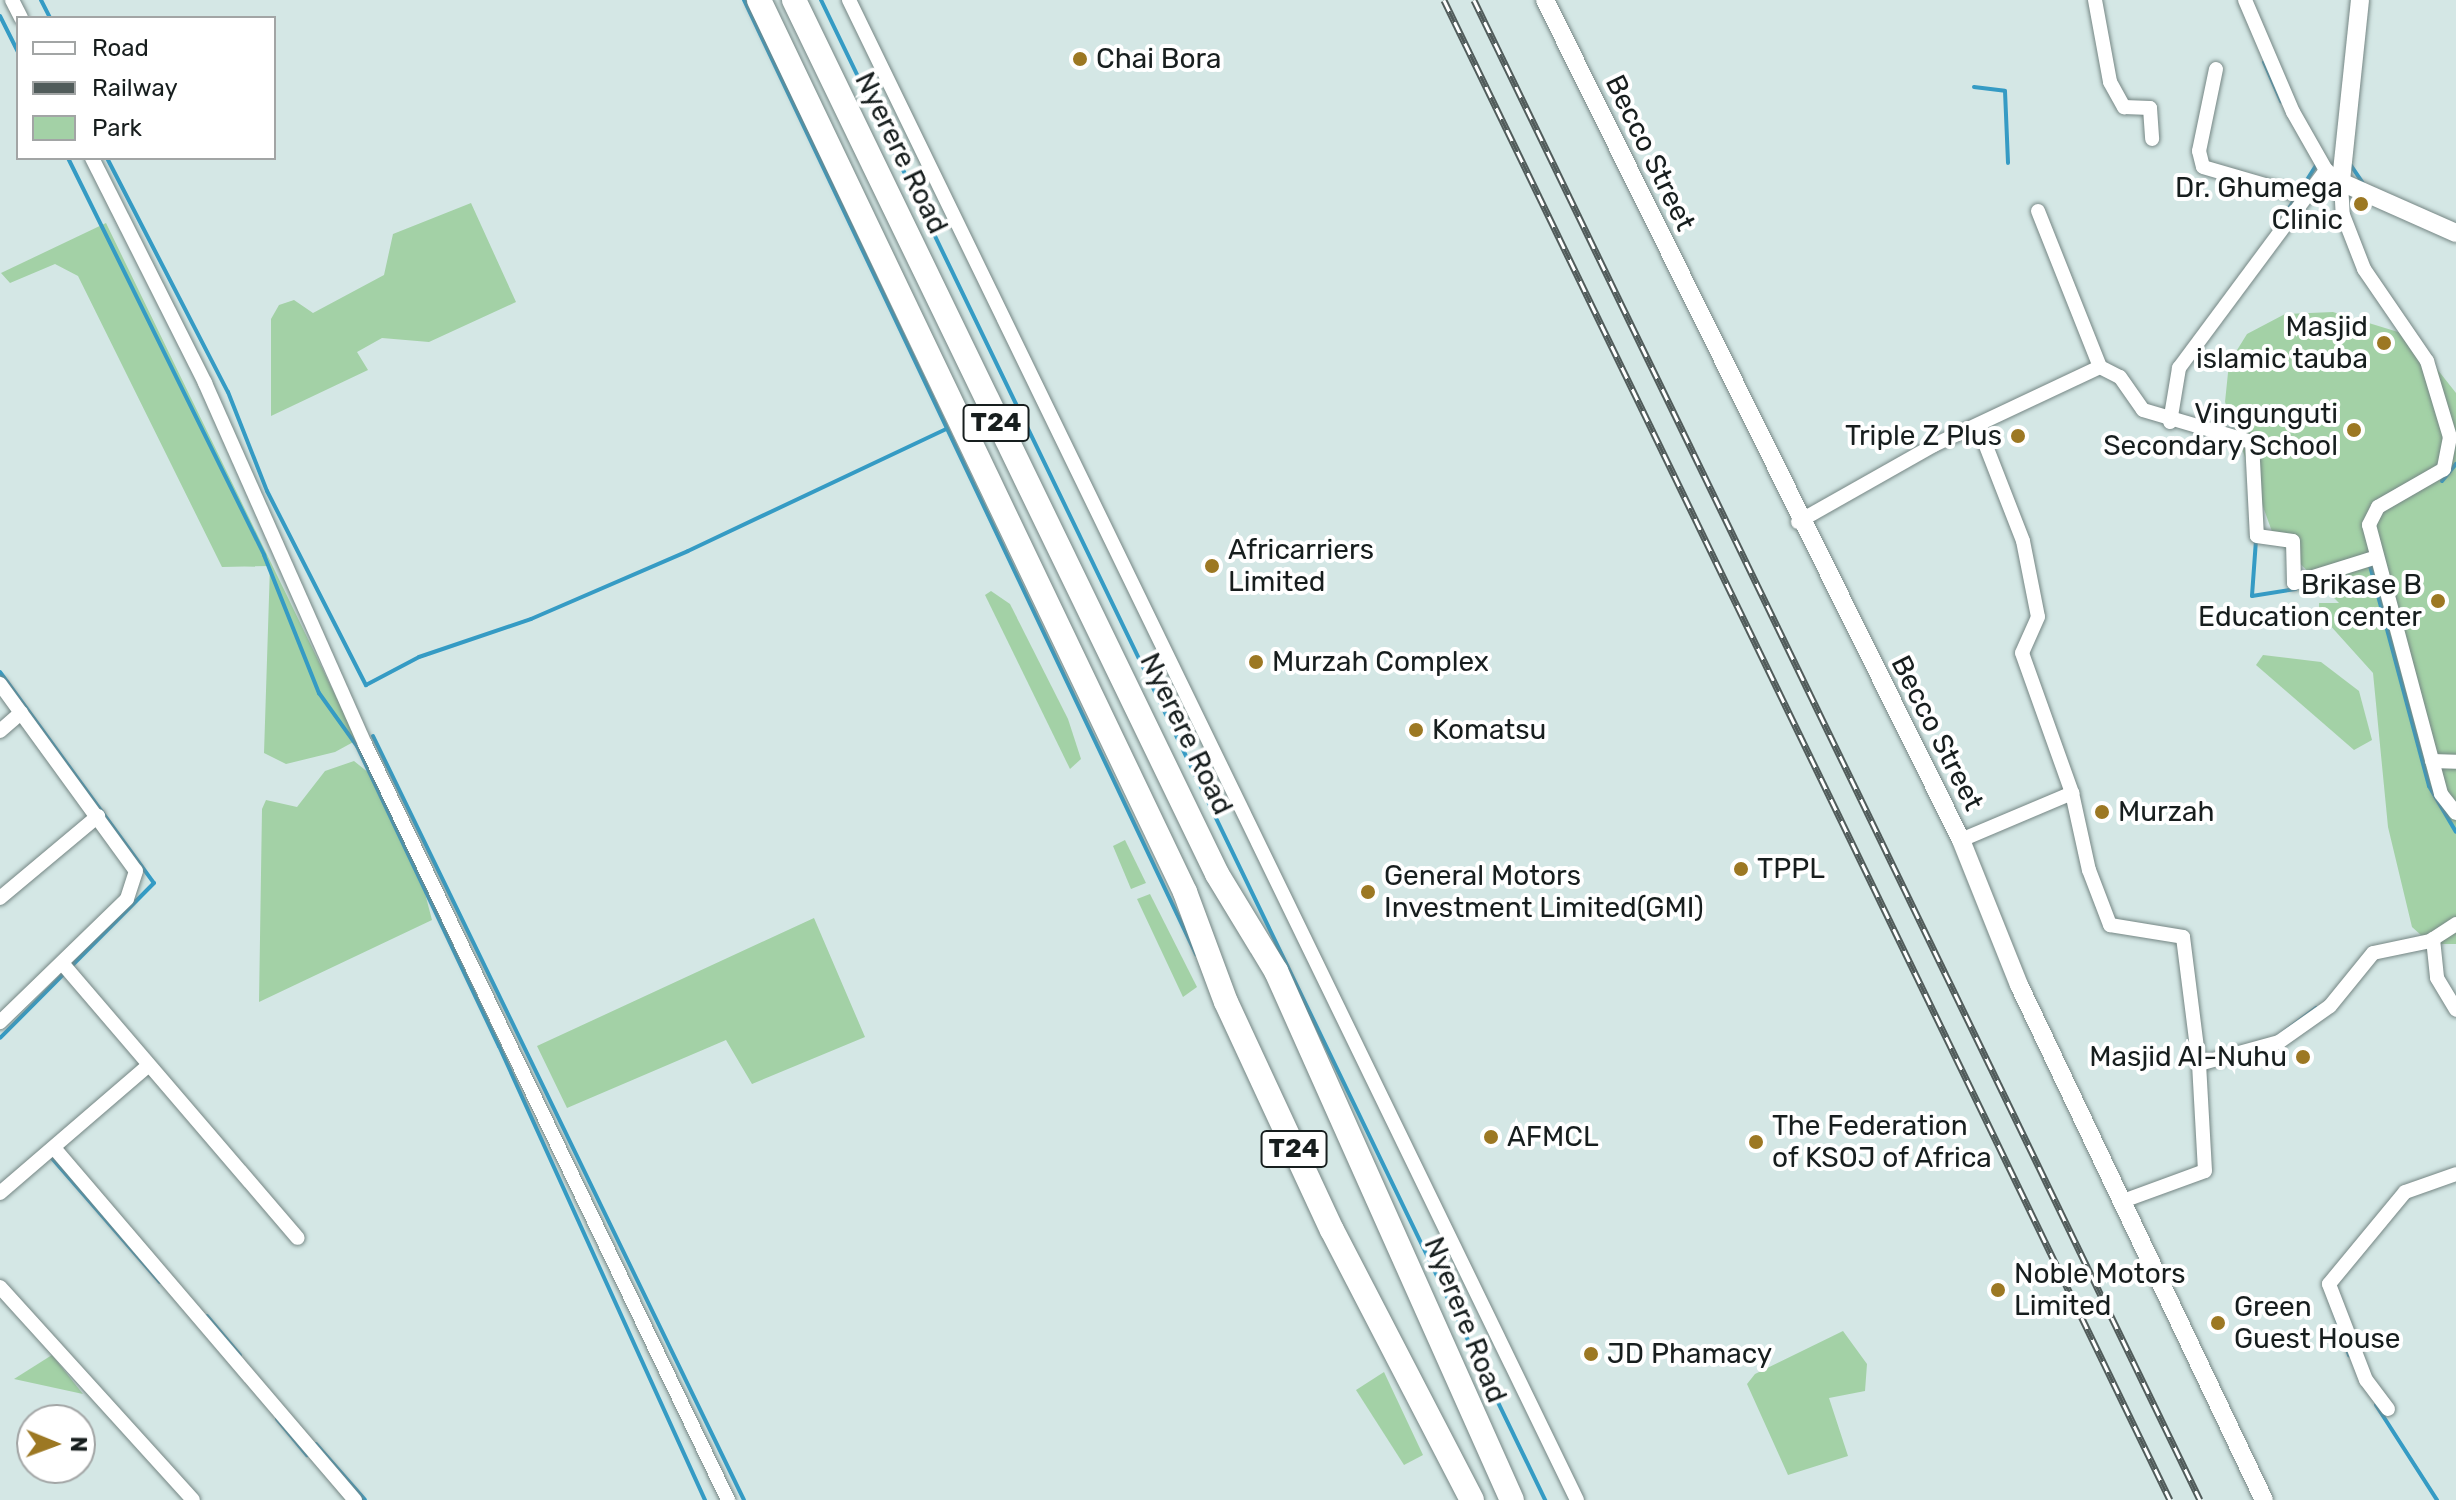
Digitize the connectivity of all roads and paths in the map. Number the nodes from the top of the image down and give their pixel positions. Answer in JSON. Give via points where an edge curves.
{"nodes":[{"id":1,"x":759,"y":0,"type":"edge"},
{"id":2,"x":794,"y":0,"type":"edge"},
{"id":3,"x":849,"y":0,"type":"edge"},
{"id":4,"x":1545,"y":0,"type":"edge"},
{"id":5,"x":2095,"y":0,"type":"edge"},
{"id":6,"x":2246,"y":0,"type":"edge"},
{"id":7,"x":2360,"y":0,"type":"edge"},
{"id":8,"x":2216,"y":69,"type":"dead end"},
{"id":9,"x":2152,"y":139,"type":"dead end"},
{"id":10,"x":93,"y":160,"type":"edge"},
{"id":11,"x":2326,"y":170,"type":"junction"},
{"id":12,"x":2341,"y":182,"type":"junction"},
{"id":13,"x":2303,"y":196,"type":"junction"},
{"id":14,"x":2038,"y":211,"type":"dead end"},
{"id":15,"x":2456,"y":233,"type":"edge"},
{"id":16,"x":2100,"y":367,"type":"junction"},
{"id":17,"x":2170,"y":422,"type":"junction"},
{"id":18,"x":1979,"y":428,"type":"junction"},
{"id":19,"x":2453,"y":436,"type":"edge"},
{"id":20,"x":1798,"y":522,"type":"junction"},
{"id":21,"x":2374,"y":558,"type":"junction"},
{"id":22,"x":0,"y":684,"type":"edge"},
{"id":23,"x":21,"y":713,"type":"junction"},
{"id":24,"x":0,"y":731,"type":"edge"},
{"id":25,"x":2432,"y":761,"type":"junction"},
{"id":26,"x":2456,"y":762,"type":"edge"},
{"id":27,"x":2072,"y":793,"type":"junction"},
{"id":28,"x":2456,"y":813,"type":"edge"},
{"id":29,"x":98,"y":816,"type":"junction"},
{"id":30,"x":1961,"y":840,"type":"junction"},
{"id":31,"x":0,"y":898,"type":"edge"},
{"id":32,"x":2456,"y":924,"type":"edge"},
{"id":33,"x":2433,"y":939,"type":"junction"},
{"id":34,"x":62,"y":963,"type":"junction"},
{"id":35,"x":2456,"y":1010,"type":"edge"},
{"id":36,"x":0,"y":1022,"type":"edge"},
{"id":37,"x":2199,"y":1064,"type":"junction"},
{"id":38,"x":149,"y":1065,"type":"junction"},
{"id":39,"x":55,"y":1149,"type":"junction"},
{"id":40,"x":2456,"y":1174,"type":"edge"},
{"id":41,"x":0,"y":1193,"type":"edge"},
{"id":42,"x":2123,"y":1201,"type":"junction"},
{"id":43,"x":298,"y":1238,"type":"dead end"},
{"id":44,"x":0,"y":1287,"type":"edge"},
{"id":45,"x":2388,"y":1409,"type":"dead end"},
{"id":46,"x":193,"y":1500,"type":"edge"},
{"id":47,"x":355,"y":1500,"type":"edge"},
{"id":48,"x":728,"y":1500,"type":"edge"},
{"id":49,"x":1472,"y":1500,"type":"edge"},
{"id":50,"x":1512,"y":1500,"type":"edge"},
{"id":51,"x":1577,"y":1500,"type":"edge"},
{"id":52,"x":2264,"y":1500,"type":"edge"}],
"edges":[{"from":1,"to":49,"type":"highway","number":"T24","via":[[1185,892],[1226,1002],[1332,1230]]},
{"from":2,"to":50,"type":"highway","name":"Nyerere Road","number":"T24","via":[[1217,874],[1276,971]]},
{"from":3,"to":51,"type":"street"},
{"from":4,"to":20,"type":"street","name":"Becco Street"},
{"from":5,"to":9,"type":"street","via":[[2110,82],[2124,107],[2150,108]]},
{"from":6,"to":11,"type":"street"},
{"from":7,"to":12,"type":"street"},
{"from":8,"to":13,"type":"street","via":[[2199,151],[2203,167]]},
{"from":10,"to":48,"type":"street","via":[[205,383],[365,744]]},
{"from":11,"to":12,"type":"street"},
{"from":11,"to":13,"type":"street"},
{"from":12,"to":15,"type":"street"},
{"from":12,"to":19,"type":"street","via":[[2343,215],[2364,269],[2423,353]]},
{"from":13,"to":17,"type":"street","via":[[2259,268],[2179,368]]},
{"from":14,"to":16,"type":"street"},
{"from":16,"to":17,"type":"street","via":[[2120,377],[2143,410]]},
{"from":16,"to":18,"type":"street"},
{"from":17,"to":21,"type":"street","via":[[2252,442],[2257,536],[2293,541],[2294,583]]},
{"from":18,"to":20,"type":"street"},
{"from":18,"to":27,"type":"street","via":[[2023,541],[2038,617],[2022,653]]},
{"from":19,"to":21,"type":"street","via":[[2444,469],[2373,512]]},
{"from":20,"to":30,"type":"street","name":"Becco Street"},
{"from":21,"to":25,"type":"street"},
{"from":22,"to":23,"type":"street"},
{"from":23,"to":24,"type":"street"},
{"from":23,"to":29,"type":"street"},
{"from":25,"to":26,"type":"street"},
{"from":25,"to":28,"type":"street"},
{"from":27,"to":30,"type":"street"},
{"from":27,"to":37,"type":"street","via":[[2110,925],[2183,937]]},
{"from":29,"to":31,"type":"street"},
{"from":29,"to":34,"type":"street","via":[[133,862],[136,885]]},
{"from":30,"to":42,"type":"street","name":"Becco Street","via":[[2019,985]]},
{"from":32,"to":33,"type":"street"},
{"from":33,"to":35,"type":"street","via":[[2437,978]]},
{"from":33,"to":37,"type":"street","via":[[2373,953],[2330,1006],[2279,1042]]},
{"from":34,"to":36,"type":"street"},
{"from":34,"to":38,"type":"street"},
{"from":37,"to":42,"type":"street","via":[[2205,1171]]},
{"from":38,"to":39,"type":"street"},
{"from":38,"to":43,"type":"street"},
{"from":39,"to":41,"type":"street"},
{"from":39,"to":47,"type":"street"},
{"from":40,"to":45,"type":"street","via":[[2405,1192],[2329,1284],[2366,1380]]},
{"from":42,"to":52,"type":"street","name":"Becco Street"},
{"from":44,"to":46,"type":"street"}]}
